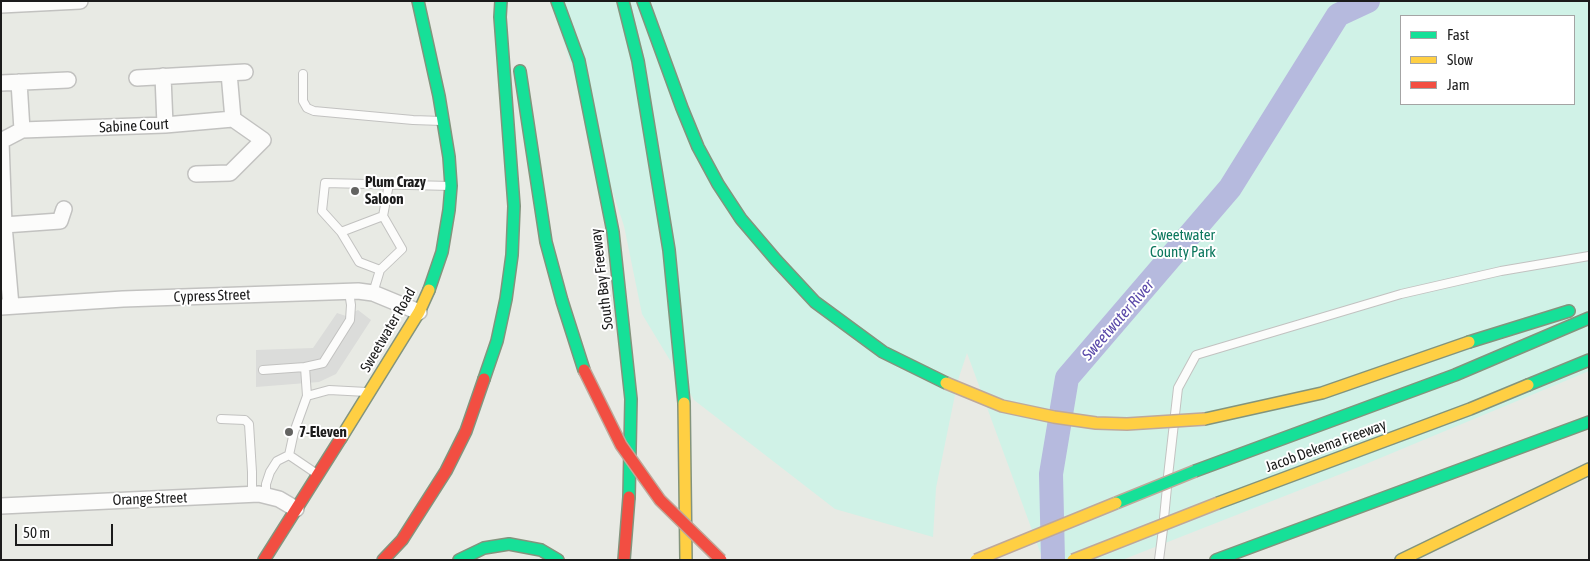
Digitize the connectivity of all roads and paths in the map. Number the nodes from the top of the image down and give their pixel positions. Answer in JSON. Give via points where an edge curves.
{"nodes":[{"id":1,"x":80,"y":1,"type":"edge"},
{"id":2,"x":418,"y":1,"type":"edge"},
{"id":3,"x":501,"y":1,"type":"edge"},
{"id":4,"x":557,"y":1,"type":"edge"},
{"id":5,"x":623,"y":1,"type":"edge"},
{"id":6,"x":644,"y":1,"type":"edge"},
{"id":7,"x":40,"y":2,"type":"edge"},
{"id":8,"x":1,"y":6,"type":"edge"},
{"id":9,"x":519,"y":60,"type":"dead end"},
{"id":10,"x":245,"y":72,"type":"dead end"},
{"id":11,"x":229,"y":73,"type":"junction"},
{"id":12,"x":303,"y":74,"type":"dead end"},
{"id":13,"x":162,"y":76,"type":"junction"},
{"id":14,"x":137,"y":78,"type":"dead end"},
{"id":15,"x":68,"y":80,"type":"dead end"},
{"id":16,"x":20,"y":82,"type":"junction"},
{"id":17,"x":1,"y":83,"type":"edge"},
{"id":18,"x":233,"y":119,"type":"junction"},
{"id":19,"x":444,"y":121,"type":"junction"},
{"id":20,"x":165,"y":125,"type":"junction"},
{"id":21,"x":22,"y":130,"type":"junction"},
{"id":22,"x":1,"y":141,"type":"edge"},
{"id":23,"x":196,"y":174,"type":"dead end"},
{"id":24,"x":389,"y":184,"type":"junction"},
{"id":25,"x":450,"y":186,"type":"junction"},
{"id":26,"x":64,"y":209,"type":"dead end"},
{"id":27,"x":383,"y":216,"type":"junction"},
{"id":28,"x":4,"y":225,"type":"junction"},
{"id":29,"x":341,"y":232,"type":"junction"},
{"id":30,"x":1589,"y":256,"type":"edge"},
{"id":31,"x":380,"y":270,"type":"junction"},
{"id":32,"x":349,"y":292,"type":"junction"},
{"id":33,"x":373,"y":293,"type":"junction"},
{"id":34,"x":6,"y":306,"type":"edge"},
{"id":35,"x":1580,"y":307,"type":"dead end"},
{"id":36,"x":418,"y":312,"type":"junction"},
{"id":37,"x":1589,"y":318,"type":"edge"},
{"id":38,"x":1589,"y":360,"type":"edge"},
{"id":39,"x":304,"y":367,"type":"junction"},
{"id":40,"x":263,"y":370,"type":"dead end"},
{"id":41,"x":369,"y":392,"type":"junction"},
{"id":42,"x":307,"y":396,"type":"junction"},
{"id":43,"x":220,"y":419,"type":"dead end"},
{"id":44,"x":1589,"y":422,"type":"edge"},
{"id":45,"x":289,"y":455,"type":"junction"},
{"id":46,"x":1589,"y":468,"type":"edge"},
{"id":47,"x":318,"y":474,"type":"junction"},
{"id":48,"x":259,"y":495,"type":"junction"},
{"id":49,"x":1,"y":506,"type":"edge"},
{"id":50,"x":296,"y":509,"type":"junction"},
{"id":51,"x":264,"y":560,"type":"edge"},
{"id":52,"x":383,"y":560,"type":"edge"},
{"id":53,"x":459,"y":560,"type":"edge"},
{"id":54,"x":558,"y":560,"type":"edge"},
{"id":55,"x":624,"y":560,"type":"edge"},
{"id":56,"x":686,"y":560,"type":"edge"},
{"id":57,"x":721,"y":560,"type":"edge"},
{"id":58,"x":976,"y":560,"type":"edge"},
{"id":59,"x":1073,"y":560,"type":"edge"},
{"id":60,"x":1159,"y":560,"type":"edge"},
{"id":61,"x":1216,"y":560,"type":"edge"},
{"id":62,"x":1401,"y":560,"type":"edge"}],
"edges":[{"from":1,"to":7,"type":"street"},
{"from":2,"to":19,"type":"main road","name":"Sweetwater Road"},
{"from":3,"to":52,"type":"main road","via":[[514,206],[506,299],[497,341],[466,431],[423,510]]},
{"from":4,"to":55,"type":"main road","name":"South Bay Freeway","via":[[579,61],[613,232],[631,399],[630,484]]},
{"from":5,"to":56,"type":"main road","via":[[638,60],[670,250],[684,404]]},
{"from":6,"to":35,"type":"main road","bridge":true,"via":[[698,147],[741,219],[776,260],[815,302],[883,352],[1002,406],[1096,423],[1205,419],[1322,393],[1452,347]]},
{"from":7,"to":8,"type":"street"},
{"from":9,"to":57,"type":"main road","bridge":true,"via":[[546,242],[584,370],[621,445],[660,500]]},
{"from":10,"to":11,"type":"street"},
{"from":11,"to":13,"type":"street"},
{"from":11,"to":18,"type":"street"},
{"from":12,"to":19,"type":"lane","via":[[303,101],[314,111]]},
{"from":13,"to":14,"type":"street"},
{"from":13,"to":20,"type":"street"},
{"from":15,"to":16,"type":"street"},
{"from":16,"to":17,"type":"street"},
{"from":16,"to":21,"type":"street"},
{"from":18,"to":20,"type":"street","name":"Sabine Court"},
{"from":18,"to":23,"type":"street","via":[[263,140],[230,173]]},
{"from":19,"to":25,"type":"main road","name":"Sweetwater Road"},
{"from":20,"to":21,"type":"street","name":"Sabine Court"},
{"from":21,"to":22,"type":"street","name":"Sabine Court"},
{"from":22,"to":28,"type":"street"},
{"from":24,"to":25,"type":"lane"},
{"from":24,"to":27,"type":"lane"},
{"from":24,"to":29,"type":"lane","via":[[324,184],[322,211]]},
{"from":25,"to":36,"type":"main road","name":"Sweetwater Road","via":[[442,252]]},
{"from":26,"to":28,"type":"street","via":[[60,221]]},
{"from":27,"to":29,"type":"lane"},
{"from":27,"to":31,"type":"lane","via":[[402,249]]},
{"from":28,"to":34,"type":"street"},
{"from":29,"to":31,"type":"lane","via":[[359,262]]},
{"from":30,"to":60,"type":"lane","via":[[1501,271],[1401,294],[1196,355],[1178,388]]},
{"from":31,"to":33,"type":"lane"},
{"from":32,"to":33,"type":"street","name":"Cypress Street"},
{"from":32,"to":34,"type":"street","name":"Cypress Street"},
{"from":32,"to":39,"type":"lane","via":[[350,320],[323,363]]},
{"from":33,"to":36,"type":"street","name":"Cypress Street"},
{"from":36,"to":41,"type":"main road","name":"Sweetwater Road"},
{"from":37,"to":58,"type":"main road","bridge":true,"via":[[1455,375],[1195,471]]},
{"from":38,"to":59,"type":"main road","name":"Jacob Dekema Freeway","bridge":true,"via":[[1470,409]]},
{"from":39,"to":40,"type":"lane"},
{"from":39,"to":42,"type":"lane"},
{"from":41,"to":42,"type":"lane","via":[[329,390]]},
{"from":41,"to":47,"type":"main road","name":"Sweetwater Road"},
{"from":42,"to":45,"type":"lane"},
{"from":43,"to":48,"type":"lane","via":[[246,420],[249,424],[252,472]]},
{"from":44,"to":61,"type":"main road"},
{"from":45,"to":47,"type":"lane"},
{"from":45,"to":48,"type":"lane","via":[[277,461]]},
{"from":46,"to":62,"type":"main road"},
{"from":47,"to":50,"type":"main road","name":"Sweetwater Road"},
{"from":48,"to":49,"type":"street","name":"Orange Street"},
{"from":48,"to":50,"type":"street","name":"Orange Street","via":[[279,499]]},
{"from":50,"to":51,"type":"main road","name":"Sweetwater Road"},
{"from":53,"to":54,"type":"main road","via":[[484,548],[509,544],[541,550]]}]}
